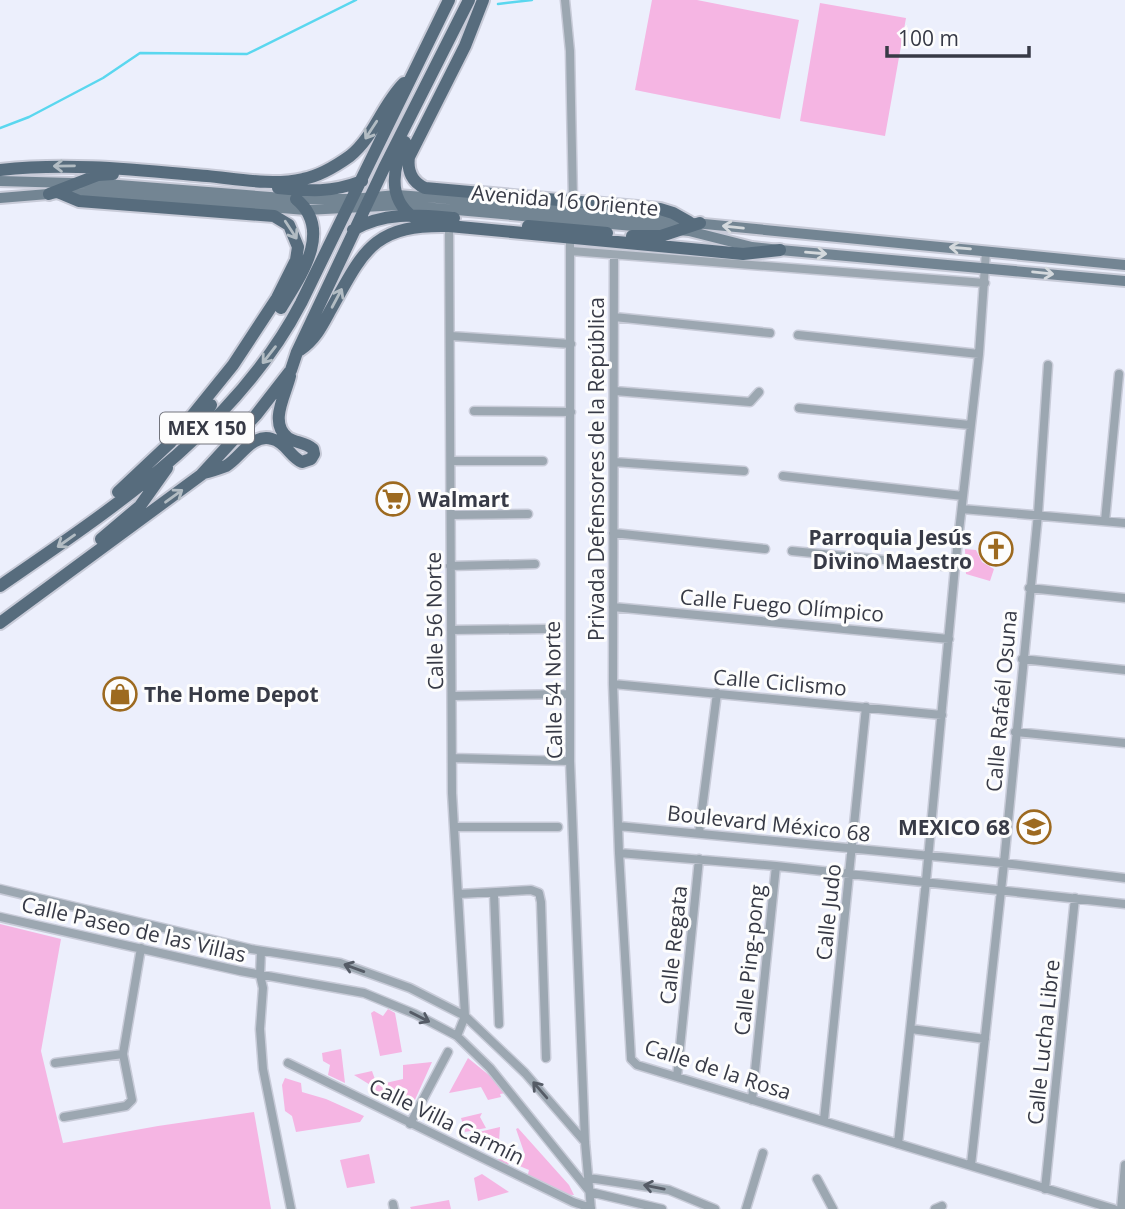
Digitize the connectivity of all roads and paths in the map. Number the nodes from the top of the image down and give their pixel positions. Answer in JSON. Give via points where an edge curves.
{"nodes":[{"id":1,"x":449,"y":0,"type":"edge"},
{"id":2,"x":472,"y":0,"type":"edge"},
{"id":3,"x":483,"y":0,"type":"edge"},
{"id":4,"x":565,"y":0,"type":"edge"},
{"id":5,"x":412,"y":76,"type":"junction"},
{"id":6,"x":384,"y":168,"type":"junction"},
{"id":7,"x":0,"y":170,"type":"edge"},
{"id":8,"x":0,"y":181,"type":"edge"},
{"id":9,"x":361,"y":181,"type":"junction"},
{"id":10,"x":80,"y":183,"type":"junction"},
{"id":11,"x":54,"y":193,"type":"junction"},
{"id":12,"x":0,"y":198,"type":"edge"},
{"id":13,"x":296,"y":199,"type":"junction"},
{"id":14,"x":573,"y":201,"type":"junction"},
{"id":15,"x":368,"y":203,"type":"junction"},
{"id":16,"x":350,"y":204,"type":"junction"},
{"id":17,"x":402,"y":205,"type":"junction"},
{"id":18,"x":306,"y":210,"type":"junction"},
{"id":19,"x":689,"y":225,"type":"junction"},
{"id":20,"x":434,"y":226,"type":"junction"},
{"id":21,"x":449,"y":226,"type":"junction"},
{"id":22,"x":535,"y":226,"type":"junction"},
{"id":23,"x":355,"y":228,"type":"junction"},
{"id":24,"x":570,"y":245,"type":"junction"},
{"id":25,"x":780,"y":250,"type":"junction"},
{"id":26,"x":327,"y":251,"type":"junction"},
{"id":27,"x":986,"y":251,"type":"junction"},
{"id":28,"x":614,"y":255,"type":"junction"},
{"id":29,"x":1125,"y":265,"type":"edge"},
{"id":30,"x":986,"y":267,"type":"junction"},
{"id":31,"x":1125,"y":281,"type":"edge"},
{"id":32,"x":985,"y":283,"type":"junction"},
{"id":33,"x":614,"y":317,"type":"junction"},
{"id":34,"x":770,"y":333,"type":"dead end"},
{"id":35,"x":798,"y":335,"type":"dead end"},
{"id":36,"x":451,"y":336,"type":"junction"},
{"id":37,"x":571,"y":344,"type":"junction"},
{"id":38,"x":297,"y":352,"type":"junction"},
{"id":39,"x":979,"y":354,"type":"junction"},
{"id":40,"x":1048,"y":365,"type":"dead end"},
{"id":41,"x":291,"y":370,"type":"junction"},
{"id":42,"x":1119,"y":374,"type":"dead end"},
{"id":43,"x":615,"y":391,"type":"junction"},
{"id":44,"x":759,"y":392,"type":"dead end"},
{"id":45,"x":799,"y":408,"type":"dead end"},
{"id":46,"x":474,"y":411,"type":"dead end"},
{"id":47,"x":571,"y":412,"type":"junction"},
{"id":48,"x":970,"y":425,"type":"junction"},
{"id":49,"x":175,"y":457,"type":"junction"},
{"id":50,"x":451,"y":461,"type":"junction"},
{"id":51,"x":543,"y":461,"type":"dead end"},
{"id":52,"x":614,"y":462,"type":"junction"},
{"id":53,"x":744,"y":471,"type":"dead end"},
{"id":54,"x":201,"y":475,"type":"junction"},
{"id":55,"x":783,"y":476,"type":"dead end"},
{"id":56,"x":963,"y":496,"type":"junction"},
{"id":57,"x":962,"y":509,"type":"junction"},
{"id":58,"x":451,"y":514,"type":"junction"},
{"id":59,"x":528,"y":514,"type":"dead end"},
{"id":60,"x":1038,"y":514,"type":"junction"},
{"id":61,"x":98,"y":517,"type":"junction"},
{"id":62,"x":1105,"y":521,"type":"junction"},
{"id":63,"x":1125,"y":523,"type":"edge"},
{"id":64,"x":613,"y":533,"type":"junction"},
{"id":65,"x":765,"y":549,"type":"dead end"},
{"id":66,"x":792,"y":551,"type":"dead end"},
{"id":67,"x":535,"y":564,"type":"dead end"},
{"id":68,"x":74,"y":566,"type":"junction"},
{"id":69,"x":450,"y":566,"type":"junction"},
{"id":70,"x":955,"y":567,"type":"junction"},
{"id":71,"x":0,"y":586,"type":"edge"},
{"id":72,"x":1029,"y":588,"type":"junction"},
{"id":73,"x":1125,"y":598,"type":"edge"},
{"id":74,"x":613,"y":607,"type":"junction"},
{"id":75,"x":0,"y":623,"type":"edge"},
{"id":76,"x":545,"y":629,"type":"dead end"},
{"id":77,"x":452,"y":630,"type":"junction"},
{"id":78,"x":948,"y":639,"type":"junction"},
{"id":79,"x":1022,"y":659,"type":"junction"},
{"id":80,"x":1125,"y":670,"type":"edge"},
{"id":81,"x":613,"y":684,"type":"junction"},
{"id":82,"x":569,"y":694,"type":"junction"},
{"id":83,"x":717,"y":694,"type":"junction"},
{"id":84,"x":453,"y":696,"type":"junction"},
{"id":85,"x":866,"y":708,"type":"junction"},
{"id":86,"x":942,"y":715,"type":"junction"},
{"id":87,"x":1015,"y":732,"type":"junction"},
{"id":88,"x":1125,"y":743,"type":"edge"},
{"id":89,"x":452,"y":758,"type":"junction"},
{"id":90,"x":570,"y":761,"type":"junction"},
{"id":91,"x":618,"y":825,"type":"junction"},
{"id":92,"x":454,"y":827,"type":"junction"},
{"id":93,"x":558,"y":827,"type":"dead end"},
{"id":94,"x":699,"y":833,"type":"junction"},
{"id":95,"x":852,"y":849,"type":"junction"},
{"id":96,"x":619,"y":853,"type":"junction"},
{"id":97,"x":929,"y":856,"type":"junction"},
{"id":98,"x":699,"y":859,"type":"junction"},
{"id":99,"x":1004,"y":863,"type":"junction"},
{"id":100,"x":776,"y":866,"type":"junction"},
{"id":101,"x":849,"y":874,"type":"junction"},
{"id":102,"x":1125,"y":878,"type":"edge"},
{"id":103,"x":926,"y":881,"type":"junction"},
{"id":104,"x":0,"y":889,"type":"edge"},
{"id":105,"x":1000,"y":890,"type":"junction"},
{"id":106,"x":494,"y":893,"type":"junction"},
{"id":107,"x":459,"y":894,"type":"junction"},
{"id":108,"x":1075,"y":898,"type":"junction"},
{"id":109,"x":1125,"y":904,"type":"edge"},
{"id":110,"x":0,"y":917,"type":"edge"},
{"id":111,"x":141,"y":948,"type":"junction"},
{"id":112,"x":256,"y":950,"type":"junction"},
{"id":113,"x":260,"y":975,"type":"junction"},
{"id":114,"x":465,"y":1016,"type":"junction"},
{"id":115,"x":499,"y":1024,"type":"dead end"},
{"id":116,"x":911,"y":1029,"type":"junction"},
{"id":117,"x":457,"y":1036,"type":"junction"},
{"id":118,"x":985,"y":1038,"type":"junction"},
{"id":119,"x":448,"y":1052,"type":"dead end"},
{"id":120,"x":123,"y":1054,"type":"junction"},
{"id":121,"x":546,"y":1058,"type":"dead end"},
{"id":122,"x":55,"y":1063,"type":"dead end"},
{"id":123,"x":288,"y":1063,"type":"dead end"},
{"id":124,"x":677,"y":1077,"type":"junction"},
{"id":125,"x":752,"y":1100,"type":"junction"},
{"id":126,"x":64,"y":1117,"type":"dead end"},
{"id":127,"x":824,"y":1120,"type":"junction"},
{"id":128,"x":410,"y":1124,"type":"junction"},
{"id":129,"x":585,"y":1142,"type":"junction"},
{"id":130,"x":898,"y":1144,"type":"junction"},
{"id":131,"x":763,"y":1153,"type":"dead end"},
{"id":132,"x":971,"y":1165,"type":"junction"},
{"id":133,"x":1125,"y":1166,"type":"edge"},
{"id":134,"x":589,"y":1178,"type":"junction"},
{"id":135,"x":817,"y":1180,"type":"dead end"},
{"id":136,"x":1045,"y":1189,"type":"junction"},
{"id":137,"x":590,"y":1192,"type":"junction"},
{"id":138,"x":291,"y":1209,"type":"edge"},
{"id":139,"x":591,"y":1209,"type":"edge"},
{"id":140,"x":662,"y":1209,"type":"edge"},
{"id":141,"x":715,"y":1209,"type":"edge"},
{"id":142,"x":746,"y":1209,"type":"edge"},
{"id":143,"x":833,"y":1209,"type":"edge"},
{"id":144,"x":1114,"y":1209,"type":"edge"},
{"id":145,"x":1121,"y":1209,"type":"edge"}],
"edges":[{"from":1,"to":5,"type":"main road","number":"MEX 150"},
{"from":2,"to":6,"type":"main road","number":"MEX 150"},
{"from":2,"to":17,"type":"main road","via":[[401,150],[395,174]]},
{"from":3,"to":14,"type":"main road","via":[[410,157],[410,173],[425,188]]},
{"from":4,"to":14,"type":"street"},
{"from":5,"to":7,"type":"main road","one_way":true,"via":[[392,96],[358,148],[333,167],[301,180],[77,166]]},
{"from":5,"to":9,"type":"main road","number":"MEX 150"},
{"from":6,"to":9,"type":"main road"},
{"from":6,"to":15,"type":"main road","number":"MEX 150"},
{"from":8,"to":10,"type":"main road","name":"Avenida 16 Oriente"},
{"from":9,"to":10,"type":"main road","via":[[307,192],[121,174],[98,175]]},
{"from":9,"to":16,"type":"main road","number":"MEX 150"},
{"from":10,"to":11,"type":"main road"},
{"from":10,"to":13,"type":"main road","name":"Avenida 16 Oriente"},
{"from":11,"to":12,"type":"main road","name":"Avenida 16 Oriente"},
{"from":11,"to":18,"type":"main road","name":"Avenida 16 Oriente"},
{"from":11,"to":61,"type":"main road","one_way":true,"via":[[79,201],[274,216],[289,225],[299,247],[277,298],[233,365],[170,443],[107,502]]},
{"from":13,"to":16,"type":"main road","name":"Avenida 16 Oriente"},
{"from":13,"to":18,"type":"main road"},
{"from":14,"to":19,"type":"main road","via":[[660,209]]},
{"from":15,"to":16,"type":"main road","name":"Avenida 16 Oriente"},
{"from":15,"to":17,"type":"main road","name":"Avenida 16 Oriente"},
{"from":15,"to":23,"type":"main road","number":"MEX 150"},
{"from":16,"to":18,"type":"main road","name":"Avenida 16 Oriente"},
{"from":16,"to":26,"type":"main road","number":"MEX 150"},
{"from":17,"to":19,"type":"main road","name":"Avenida 16 Oriente"},
{"from":17,"to":20,"type":"main road"},
{"from":17,"to":22,"type":"main road"},
{"from":17,"to":23,"type":"main road"},
{"from":18,"to":49,"type":"main road","via":[[313,239],[309,260],[265,335]]},
{"from":19,"to":22,"type":"main road","via":[[647,237]]},
{"from":19,"to":25,"type":"main road","name":"Avenida 16 Oriente","via":[[752,247]]},
{"from":27,"to":19,"type":"main road","name":"Avenida 16 Oriente","one_way":true},
{"from":20,"to":21,"type":"main road"},
{"from":38,"to":20,"type":"main road","one_way":true,"via":[[321,328],[356,266],[374,245],[405,228]]},
{"from":21,"to":22,"type":"main road"},
{"from":21,"to":36,"type":"street","name":"Calle 56 Norte"},
{"from":22,"to":24,"type":"main road"},
{"from":23,"to":26,"type":"main road"},
{"from":23,"to":38,"type":"main road","number":"MEX 150"},
{"from":24,"to":25,"type":"main road","via":[[743,254]]},
{"from":24,"to":28,"type":"street"},
{"from":24,"to":37,"type":"street","name":"Calle 54 Norte"},
{"from":25,"to":30,"type":"main road","name":"Avenida 16 Oriente","one_way":true},
{"from":26,"to":49,"type":"main road","number":"MEX 150","one_way":true,"via":[[275,347],[236,396]]},
{"from":27,"to":29,"type":"main road","name":"Avenida 16 Oriente"},
{"from":27,"to":30,"type":"street"},
{"from":28,"to":32,"type":"street"},
{"from":28,"to":33,"type":"street","name":"Privada Defensores de la República"},
{"from":30,"to":31,"type":"main road","name":"Avenida 16 Oriente","one_way":true},
{"from":30,"to":32,"type":"street"},
{"from":32,"to":39,"type":"street"},
{"from":33,"to":34,"type":"street"},
{"from":33,"to":43,"type":"street","name":"Privada Defensores de la República"},
{"from":35,"to":39,"type":"street"},
{"from":36,"to":37,"type":"street"},
{"from":36,"to":50,"type":"street","name":"Calle 56 Norte"},
{"from":37,"to":47,"type":"street","name":"Calle 54 Norte"},
{"from":38,"to":41,"type":"main road","number":"MEX 150"},
{"from":39,"to":48,"type":"street"},
{"from":40,"to":60,"type":"street","name":"Calle Rafaél Osuna"},
{"from":41,"to":54,"type":"main road","number":"MEX 150"},
{"from":41,"to":54,"type":"main road","via":[[277,414],[284,435],[313,449],[311,459],[293,459],[284,445],[265,438],[227,465]]},
{"from":42,"to":62,"type":"street"},
{"from":43,"to":44,"type":"street","via":[[750,402]]},
{"from":43,"to":52,"type":"street","name":"Privada Defensores de la República"},
{"from":45,"to":48,"type":"street"},
{"from":46,"to":47,"type":"street"},
{"from":47,"to":82,"type":"street","name":"Calle 54 Norte"},
{"from":48,"to":56,"type":"street"},
{"from":49,"to":61,"type":"main road","number":"MEX 150"},
{"from":49,"to":68,"type":"main road","via":[[140,506]]},
{"from":50,"to":51,"type":"street"},
{"from":50,"to":58,"type":"street","name":"Calle 56 Norte"},
{"from":52,"to":53,"type":"street"},
{"from":52,"to":64,"type":"street","name":"Privada Defensores de la República"},
{"from":68,"to":54,"type":"main road","number":"MEX 150","one_way":true},
{"from":55,"to":56,"type":"street"},
{"from":56,"to":57,"type":"street"},
{"from":57,"to":60,"type":"street"},
{"from":57,"to":70,"type":"street"},
{"from":58,"to":59,"type":"street"},
{"from":58,"to":69,"type":"street","name":"Calle 56 Norte"},
{"from":60,"to":62,"type":"street"},
{"from":60,"to":72,"type":"street","name":"Calle Rafaél Osuna"},
{"from":61,"to":71,"type":"main road","number":"MEX 150","one_way":true},
{"from":62,"to":63,"type":"street"},
{"from":64,"to":65,"type":"street"},
{"from":64,"to":74,"type":"street","name":"Privada Defensores de la República"},
{"from":66,"to":70,"type":"street"},
{"from":67,"to":69,"type":"street"},
{"from":68,"to":75,"type":"main road","number":"MEX 150"},
{"from":69,"to":77,"type":"street","name":"Calle 56 Norte"},
{"from":70,"to":78,"type":"street"},
{"from":72,"to":73,"type":"street"},
{"from":72,"to":79,"type":"street","name":"Calle Rafaél Osuna"},
{"from":74,"to":78,"type":"street","name":"Calle Fuego Olímpico"},
{"from":74,"to":81,"type":"street","name":"Privada Defensores de la República"},
{"from":76,"to":77,"type":"street"},
{"from":77,"to":84,"type":"street","name":"Calle 56 Norte"},
{"from":78,"to":86,"type":"street"},
{"from":79,"to":80,"type":"street"},
{"from":79,"to":87,"type":"street","name":"Calle Rafaél Osuna"},
{"from":81,"to":83,"type":"street","name":"Calle Ciclismo"},
{"from":81,"to":91,"type":"street","name":"Calle de la Rosa"},
{"from":82,"to":84,"type":"street"},
{"from":82,"to":90,"type":"street","name":"Calle 54 Norte"},
{"from":83,"to":85,"type":"street","name":"Calle Ciclismo"},
{"from":83,"to":94,"type":"street"},
{"from":84,"to":89,"type":"street","name":"Calle 56 Norte"},
{"from":85,"to":86,"type":"street","name":"Calle Ciclismo"},
{"from":85,"to":95,"type":"street","name":"Calle Judo"},
{"from":86,"to":97,"type":"street"},
{"from":87,"to":88,"type":"street"},
{"from":87,"to":99,"type":"street","name":"Calle Rafaél Osuna"},
{"from":89,"to":90,"type":"street"},
{"from":89,"to":92,"type":"street","name":"Calle 56 Norte"},
{"from":90,"to":129,"type":"street","name":"Calle 54 Norte"},
{"from":91,"to":94,"type":"street","name":"Boulevard México 68"},
{"from":91,"to":96,"type":"street","name":"Calle de la Rosa"},
{"from":92,"to":93,"type":"street"},
{"from":92,"to":107,"type":"street","name":"Calle 56 Norte"},
{"from":94,"to":95,"type":"street","name":"Boulevard México 68"},
{"from":95,"to":97,"type":"street","name":"Boulevard México 68"},
{"from":95,"to":101,"type":"street","name":"Calle Judo"},
{"from":96,"to":98,"type":"street","name":"Boulevard México 68"},
{"from":96,"to":124,"type":"street","name":"Calle de la Rosa","via":[[631,1059]]},
{"from":97,"to":99,"type":"street","name":"Boulevard México 68"},
{"from":97,"to":103,"type":"street"},
{"from":98,"to":100,"type":"street","name":"Boulevard México 68"},
{"from":98,"to":124,"type":"street","name":"Calle Regata"},
{"from":99,"to":102,"type":"street","name":"Boulevard México 68"},
{"from":99,"to":105,"type":"street","name":"Calle Rafaél Osuna"},
{"from":100,"to":101,"type":"street","name":"Boulevard México 68"},
{"from":100,"to":125,"type":"street","name":"Calle Ping-pong"},
{"from":101,"to":103,"type":"street","name":"Boulevard México 68"},
{"from":101,"to":127,"type":"street","name":"Calle Judo"},
{"from":103,"to":105,"type":"street","name":"Boulevard México 68"},
{"from":103,"to":116,"type":"street"},
{"from":104,"to":112,"type":"street","name":"Calle Paseo de las Villas"},
{"from":105,"to":108,"type":"street","name":"Boulevard México 68"},
{"from":105,"to":118,"type":"street","name":"Calle Rafaél Osuna"},
{"from":106,"to":107,"type":"street"},
{"from":106,"to":115,"type":"street"},
{"from":106,"to":121,"type":"street","via":[[539,893]]},
{"from":107,"to":114,"type":"street","name":"Calle 56 Norte"},
{"from":108,"to":109,"type":"street","name":"Boulevard México 68"},
{"from":108,"to":136,"type":"street","name":"Calle Lucha Libre"},
{"from":110,"to":111,"type":"street","name":"Calle Paseo de las Villas"},
{"from":111,"to":113,"type":"street","name":"Calle Paseo de las Villas"},
{"from":111,"to":120,"type":"street"},
{"from":112,"to":113,"type":"street"},
{"from":114,"to":112,"type":"street","name":"Calle Paseo de las Villas","one_way":true,"via":[[410,988],[340,963]]},
{"from":113,"to":117,"type":"street","name":"Calle Paseo de las Villas","one_way":true,"via":[[363,993]]},
{"from":113,"to":138,"type":"street","via":[[263,1069]]},
{"from":114,"to":117,"type":"street"},
{"from":129,"to":114,"type":"street","name":"Calle Paseo de las Villas","one_way":true,"via":[[517,1064]]},
{"from":116,"to":118,"type":"street"},
{"from":116,"to":130,"type":"street"},
{"from":117,"to":137,"type":"street","via":[[490,1068]]},
{"from":118,"to":132,"type":"street","name":"Calle Rafaél Osuna"},
{"from":119,"to":128,"type":"street"},
{"from":120,"to":122,"type":"street"},
{"from":120,"to":126,"type":"street","via":[[132,1100],[129,1105]]},
{"from":123,"to":128,"type":"street","name":"Calle Villa Carmín"},
{"from":124,"to":125,"type":"street","name":"Calle de la Rosa"},
{"from":125,"to":127,"type":"street","name":"Calle de la Rosa"},
{"from":127,"to":130,"type":"street","name":"Calle de la Rosa"},
{"from":128,"to":139,"type":"street","name":"Calle Villa Carmín"},
{"from":129,"to":134,"type":"street","name":"Calle 54 Norte"},
{"from":130,"to":132,"type":"street","name":"Calle de la Rosa"},
{"from":131,"to":142,"type":"street"},
{"from":132,"to":136,"type":"street","name":"Calle de la Rosa"},
{"from":133,"to":145,"type":"street"},
{"from":134,"to":137,"type":"street","name":"Calle 54 Norte"},
{"from":141,"to":134,"type":"street","one_way":true,"via":[[669,1190]]},
{"from":135,"to":143,"type":"street"},
{"from":136,"to":144,"type":"street","name":"Calle de la Rosa"},
{"from":137,"to":139,"type":"street","name":"Calle 54 Norte"},
{"from":137,"to":140,"type":"street"}]}
